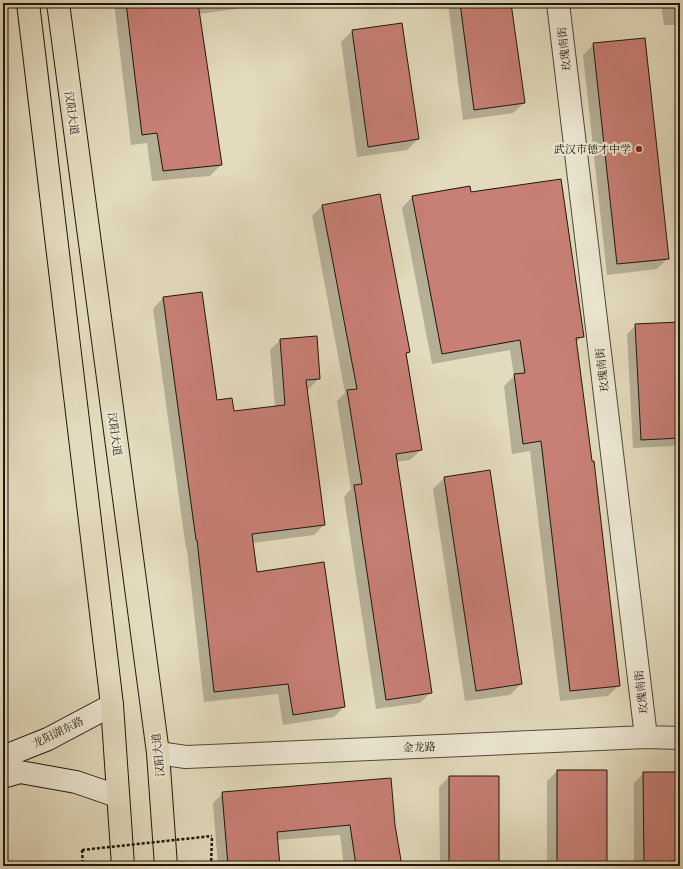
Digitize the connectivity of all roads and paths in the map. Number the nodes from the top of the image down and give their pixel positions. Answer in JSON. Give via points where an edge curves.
{"nodes":[{"id":1,"x":28,"y":3,"type":"edge"},
{"id":2,"x":58,"y":3,"type":"edge"},
{"id":3,"x":558,"y":3,"type":"edge"},
{"id":4,"x":112,"y":705,"type":"junction"},
{"id":5,"x":646,"y":738,"type":"junction"},
{"id":6,"x":680,"y":738,"type":"edge"},
{"id":7,"x":158,"y":753,"type":"junction"},
{"id":8,"x":3,"y":757,"type":"edge"},
{"id":9,"x":3,"y":778,"type":"edge"},
{"id":10,"x":117,"y":796,"type":"junction"},
{"id":11,"x":83,"y":866,"type":"edge"},
{"id":12,"x":123,"y":866,"type":"edge"},
{"id":13,"x":166,"y":866,"type":"edge"},
{"id":14,"x":211,"y":866,"type":"edge"}],
"edges":[{"from":1,"to":4,"type":"main road"},
{"from":2,"to":7,"type":"main road","name":"汉阳大道"},
{"from":3,"to":5,"type":"street","name":"玫瑰南街"},
{"from":4,"to":8,"type":"street","name":"龙阳湖东路","via":[[48,739]]},
{"from":4,"to":10,"type":"main road"},
{"from":5,"to":6,"type":"street","name":"金龙路"},
{"from":5,"to":7,"type":"street","name":"金龙路","via":[[193,756]]},
{"from":7,"to":13,"type":"main road","name":"汉阳大道"},
{"from":9,"to":10,"type":"street","via":[[20,772],[76,782]]},
{"from":10,"to":12,"type":"main road"},
{"from":11,"to":14,"type":"path","bridge":true,"via":[[82,850],[212,836]]}]}
